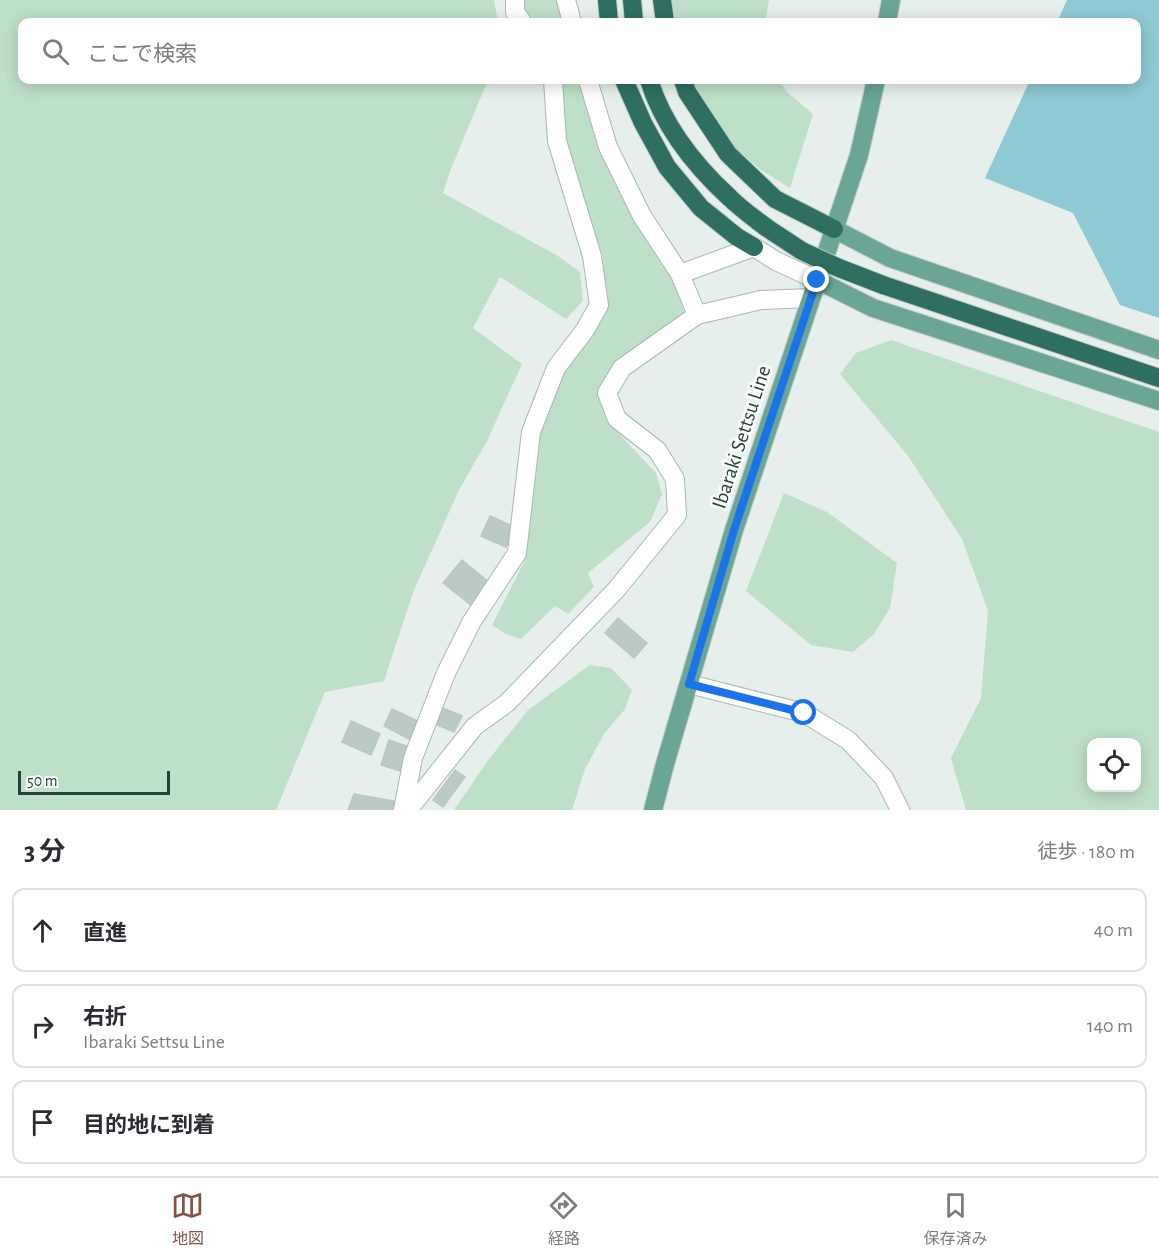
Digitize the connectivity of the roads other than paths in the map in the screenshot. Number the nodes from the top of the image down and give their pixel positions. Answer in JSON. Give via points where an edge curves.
{"nodes":[{"id":1,"x":515,"y":0,"type":"edge"},
{"id":2,"x":566,"y":0,"type":"edge"},
{"id":3,"x":607,"y":0,"type":"edge"},
{"id":4,"x":632,"y":0,"type":"edge"},
{"id":5,"x":662,"y":0,"type":"edge"},
{"id":6,"x":891,"y":0,"type":"edge"},
{"id":7,"x":519,"y":18,"type":"edge"},
{"id":8,"x":571,"y":18,"type":"edge"},
{"id":9,"x":609,"y":18,"type":"edge"},
{"id":10,"x":634,"y":18,"type":"edge"},
{"id":11,"x":664,"y":18,"type":"edge"},
{"id":12,"x":888,"y":18,"type":"edge"},
{"id":13,"x":553,"y":84,"type":"edge"},
{"id":14,"x":589,"y":84,"type":"edge"},
{"id":15,"x":626,"y":84,"type":"edge"},
{"id":16,"x":650,"y":84,"type":"edge"},
{"id":17,"x":684,"y":84,"type":"edge"},
{"id":18,"x":875,"y":84,"type":"edge"},
{"id":19,"x":834,"y":229,"type":"junction"},
{"id":20,"x":754,"y":247,"type":"junction"},
{"id":21,"x":680,"y":274,"type":"junction"},
{"id":22,"x":817,"y":280,"type":"junction"},
{"id":23,"x":811,"y":298,"type":"junction"},
{"id":24,"x":697,"y":315,"type":"junction"},
{"id":25,"x":1159,"y":350,"type":"edge"},
{"id":26,"x":1159,"y":378,"type":"edge"},
{"id":27,"x":1159,"y":401,"type":"edge"},
{"id":28,"x":689,"y":684,"type":"junction"},
{"id":29,"x":402,"y":810,"type":"edge"},
{"id":30,"x":408,"y":810,"type":"edge"},
{"id":31,"x":653,"y":810,"type":"edge"},
{"id":32,"x":900,"y":810,"type":"edge"}],
"edges":[{"from":1,"to":7,"type":"street"},
{"from":2,"to":8,"type":"street"},
{"from":3,"to":9,"type":"highway"},
{"from":4,"to":10,"type":"highway"},
{"from":5,"to":11,"type":"highway"},
{"from":6,"to":12,"type":"main road"},
{"from":13,"to":29,"type":"street","via":[[557,141],[592,256],[599,305],[555,368],[531,432],[517,553],[472,621],[446,673],[413,758]]},
{"from":14,"to":21,"type":"street","via":[[608,147],[642,216]]},
{"from":15,"to":20,"type":"highway","via":[[667,167],[701,208]]},
{"from":16,"to":26,"type":"highway","bridge":true,"via":[[681,144],[703,172],[730,199],[802,250],[883,285]]},
{"from":17,"to":19,"type":"highway","via":[[728,154],[775,199]]},
{"from":18,"to":19,"type":"main road","name":"Ibaraki Settsu Line","via":[[859,155]]},
{"from":19,"to":22,"type":"main road","name":"Ibaraki Settsu Line"},
{"from":19,"to":25,"type":"main road","via":[[890,258]]},
{"from":20,"to":21,"type":"street"},
{"from":20,"to":22,"type":"street"},
{"from":21,"to":24,"type":"street"},
{"from":22,"to":23,"type":"main road","name":"Ibaraki Settsu Line"},
{"from":22,"to":27,"type":"main road","via":[[873,308]]},
{"from":23,"to":24,"type":"street","via":[[761,300]]},
{"from":23,"to":28,"type":"main road","name":"Ibaraki Settsu Line","via":[[734,530]]},
{"from":24,"to":30,"type":"street","via":[[622,368],[607,393],[617,419],[657,450],[675,479],[677,515],[616,590],[507,703],[475,726]]},
{"from":28,"to":31,"type":"main road","name":"Ibaraki Settsu Line"},
{"from":28,"to":32,"type":"street","via":[[804,713],[848,740],[884,778]]}]}
